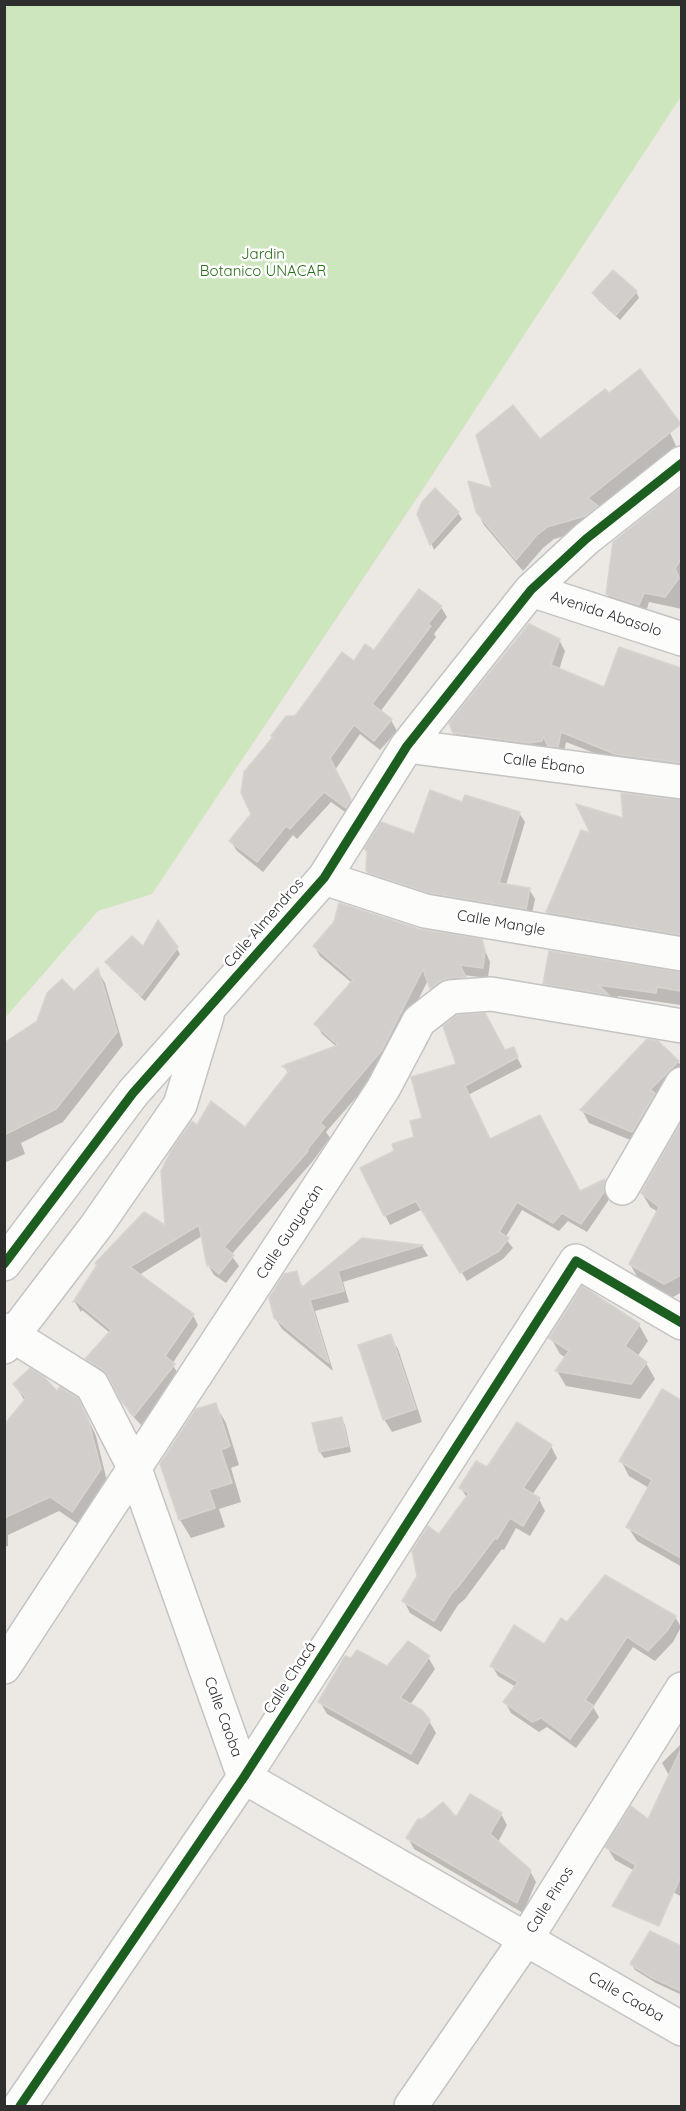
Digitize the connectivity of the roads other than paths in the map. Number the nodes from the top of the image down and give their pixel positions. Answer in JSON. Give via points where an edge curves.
{"nodes":[{"id":1,"x":681,"y":463,"type":"edge"},
{"id":2,"x":531,"y":590,"type":"junction"},
{"id":3,"x":681,"y":639,"type":"edge"},
{"id":4,"x":407,"y":746,"type":"junction"},
{"id":5,"x":681,"y":782,"type":"edge"},
{"id":6,"x":324,"y":878,"type":"junction"},
{"id":7,"x":681,"y":954,"type":"edge"},
{"id":8,"x":209,"y":1009,"type":"junction"},
{"id":9,"x":681,"y":1026,"type":"edge"},
{"id":10,"x":681,"y":1084,"type":"edge"},
{"id":11,"x":622,"y":1188,"type":"dead end"},
{"id":12,"x":4,"y":1264,"type":"edge"},
{"id":13,"x":681,"y":1323,"type":"edge"},
{"id":14,"x":7,"y":1338,"type":"edge"},
{"id":15,"x":135,"y":1469,"type":"junction"},
{"id":16,"x":4,"y":1667,"type":"edge"},
{"id":17,"x":681,"y":1689,"type":"edge"},
{"id":18,"x":244,"y":1777,"type":"junction"},
{"id":19,"x":526,"y":1940,"type":"junction"},
{"id":20,"x":681,"y":2029,"type":"edge"},
{"id":21,"x":20,"y":2106,"type":"edge"},
{"id":22,"x":411,"y":2106,"type":"edge"}],
"edges":[{"from":1,"to":2,"type":"street","name":"Calle Almendros","via":[[586,539]]},
{"from":2,"to":3,"type":"street","name":"Avenida Abasolo"},
{"from":2,"to":4,"type":"street","name":"Calle Almendros"},
{"from":4,"to":5,"type":"street","name":"Calle Ébano"},
{"from":4,"to":6,"type":"street","name":"Calle Almendros"},
{"from":6,"to":7,"type":"street","name":"Calle Mangle","via":[[425,911]]},
{"from":6,"to":8,"type":"street","name":"Calle Almendros"},
{"from":8,"to":12,"type":"street","name":"Calle Almendros","via":[[133,1093]]},
{"from":8,"to":14,"type":"street","name":"Calle Almendros","via":[[180,1105],[97,1226]]},
{"from":9,"to":15,"type":"street","name":"Calle Guayacán","via":[[491,994],[450,997],[419,1021],[383,1089]]},
{"from":10,"to":11,"type":"street"},
{"from":13,"to":18,"type":"street","name":"Calle Chacá","via":[[576,1260]]},
{"from":14,"to":15,"type":"street","name":"Calle Caoba","via":[[92,1385]]},
{"from":15,"to":16,"type":"street","name":"Calle Guayacán"},
{"from":15,"to":18,"type":"street","name":"Calle Caoba"},
{"from":17,"to":19,"type":"street","name":"Calle Pinos"},
{"from":18,"to":19,"type":"street","name":"Calle Caoba"},
{"from":18,"to":21,"type":"street","name":"Calle Chacá"},
{"from":19,"to":20,"type":"street","name":"Calle Caoba"},
{"from":19,"to":22,"type":"street","name":"Calle Pinos"}]}
